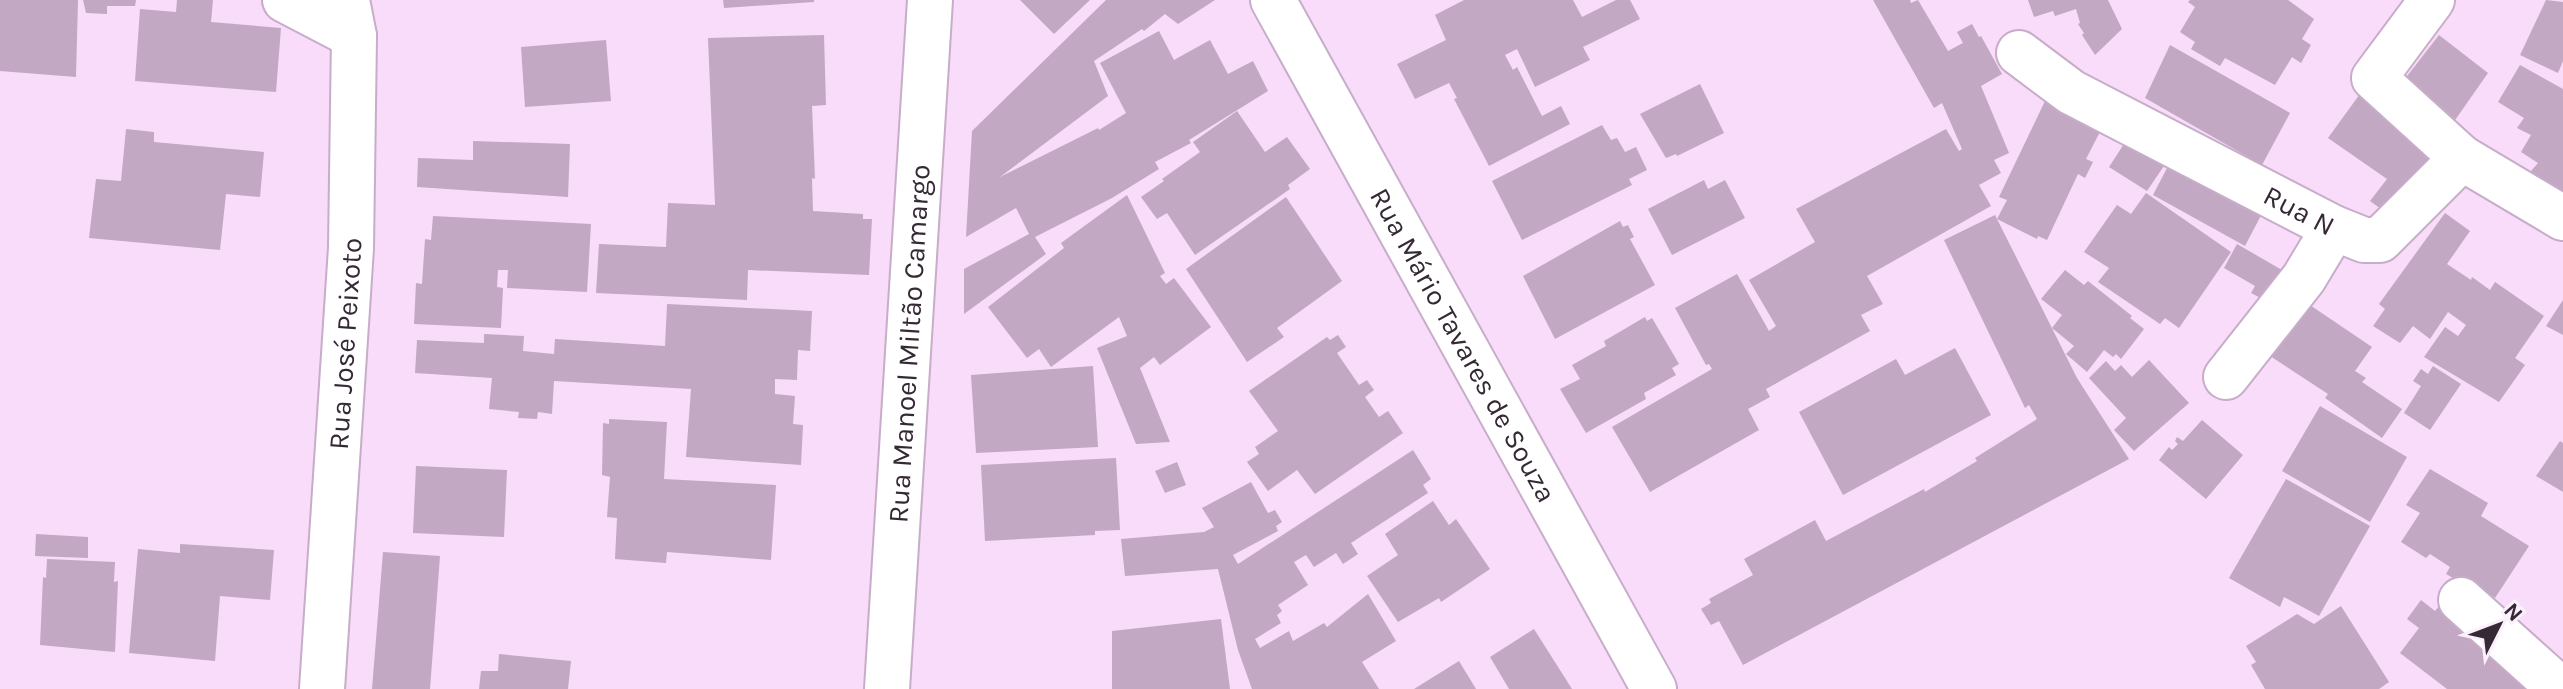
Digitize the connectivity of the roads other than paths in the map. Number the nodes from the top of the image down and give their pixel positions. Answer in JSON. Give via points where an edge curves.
{"nodes":[{"id":1,"x":285,"y":0,"type":"edge"},
{"id":2,"x":930,"y":0,"type":"edge"},
{"id":3,"x":1273,"y":0,"type":"edge"},
{"id":4,"x":2432,"y":0,"type":"edge"},
{"id":5,"x":351,"y":18,"type":"edge"},
{"id":6,"x":2019,"y":53,"type":"dead end"},
{"id":7,"x":2462,"y":158,"type":"junction"},
{"id":8,"x":2563,"y":218,"type":"edge"},
{"id":9,"x":2334,"y":228,"type":"junction"},
{"id":10,"x":2226,"y":377,"type":"dead end"},
{"id":11,"x":2461,"y":600,"type":"dead end"},
{"id":12,"x":322,"y":689,"type":"edge"},
{"id":13,"x":887,"y":689,"type":"edge"},
{"id":14,"x":1654,"y":689,"type":"edge"},
{"id":15,"x":2560,"y":689,"type":"edge"}],
"edges":[{"from":1,"to":5,"type":"street"},
{"from":2,"to":13,"type":"street","name":"Rua Manoel Miltão Camargo"},
{"from":3,"to":14,"type":"street","name":"Rua Mário Tavares de Souza"},
{"from":4,"to":7,"type":"street","via":[[2374,78]]},
{"from":5,"to":12,"type":"street","name":"Rua José Peixoto","via":[[351,248]]},
{"from":6,"to":9,"type":"street","name":"Rua N","via":[[2071,92]]},
{"from":7,"to":8,"type":"street"},
{"from":7,"to":9,"type":"street","name":"Rua N","via":[[2380,240],[2364,240]]},
{"from":9,"to":10,"type":"street","via":[[2304,278]]},
{"from":11,"to":15,"type":"street"}]}
